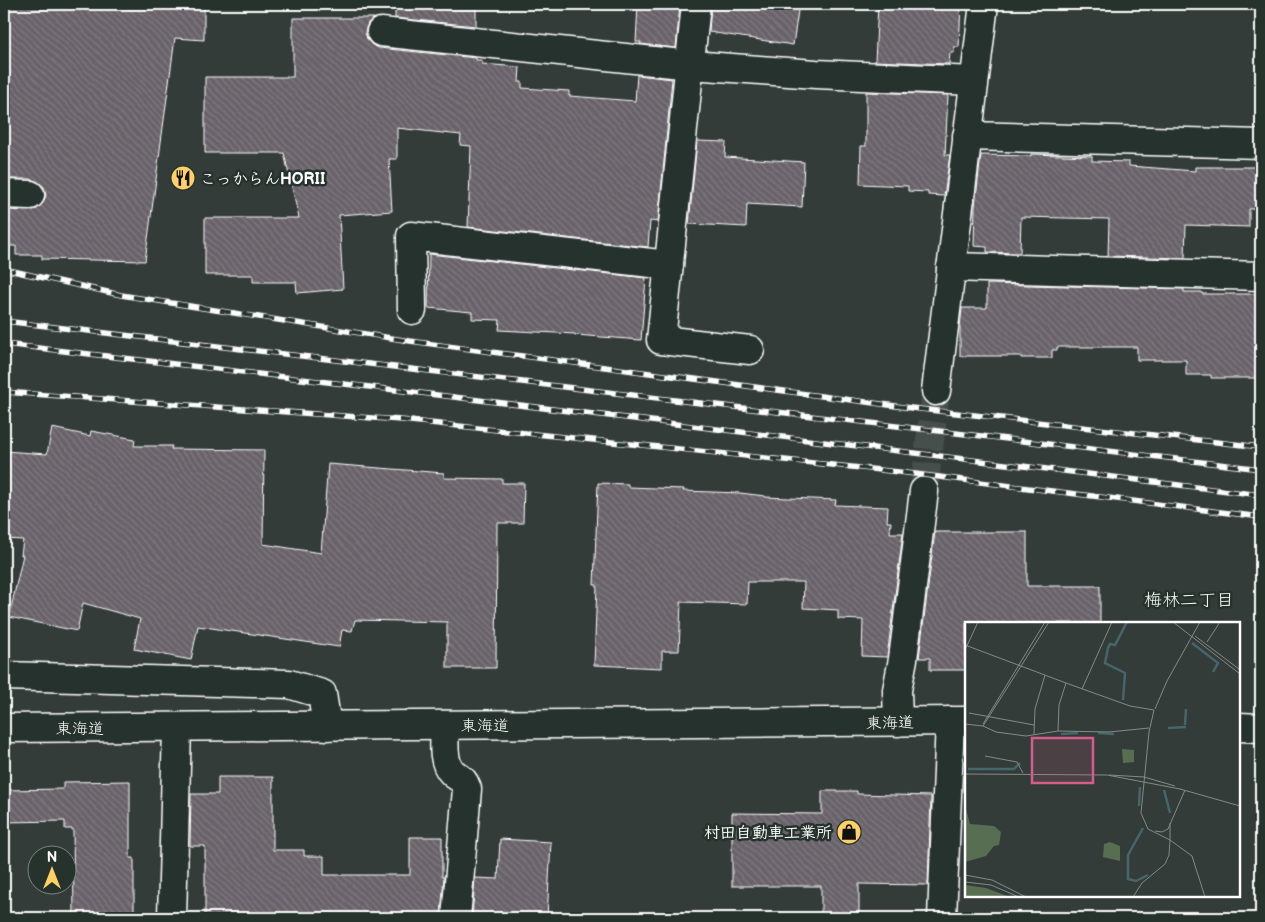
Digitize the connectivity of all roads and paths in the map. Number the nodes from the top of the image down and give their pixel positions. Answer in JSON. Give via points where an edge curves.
{"nodes":[{"id":1,"x":696,"y":4,"type":"edge"},
{"id":2,"x":984,"y":4,"type":"edge"},
{"id":3,"x":382,"y":32,"type":"dead end"},
{"id":4,"x":691,"y":65,"type":"junction"},
{"id":5,"x":974,"y":80,"type":"junction"},
{"id":6,"x":967,"y":136,"type":"junction"},
{"id":7,"x":1261,"y":144,"type":"edge"},
{"id":8,"x":4,"y":194,"type":"edge"},
{"id":9,"x":30,"y":195,"type":"dead end"},
{"id":10,"x":669,"y":265,"type":"junction"},
{"id":11,"x":951,"y":267,"type":"junction"},
{"id":12,"x":1261,"y":276,"type":"edge"},
{"id":13,"x":412,"y":310,"type":"dead end"},
{"id":14,"x":750,"y":350,"type":"dead end"},
{"id":15,"x":936,"y":391,"type":"tunnel mouth"},
{"id":16,"x":924,"y":491,"type":"tunnel mouth"},
{"id":17,"x":4,"y":676,"type":"edge"},
{"id":18,"x":958,"y":721,"type":"edge"},
{"id":19,"x":898,"y":722,"type":"junction"},
{"id":20,"x":445,"y":725,"type":"junction"},
{"id":21,"x":327,"y":726,"type":"junction"},
{"id":22,"x":177,"y":727,"type":"junction"},
{"id":23,"x":1240,"y":727,"type":"edge"},
{"id":24,"x":4,"y":728,"type":"edge"},
{"id":25,"x":1261,"y":728,"type":"edge"},
{"id":26,"x":172,"y":918,"type":"edge"},
{"id":27,"x":456,"y":918,"type":"edge"},
{"id":28,"x":942,"y":918,"type":"edge"}],
"edges":[{"from":1,"to":4,"type":"main road"},
{"from":2,"to":5,"type":"main road"},
{"from":3,"to":4,"type":"main road"},
{"from":4,"to":5,"type":"main road"},
{"from":4,"to":10,"type":"main road"},
{"from":5,"to":6,"type":"main road"},
{"from":6,"to":7,"type":"main road"},
{"from":6,"to":11,"type":"main road"},
{"from":8,"to":9,"type":"main road"},
{"from":10,"to":13,"type":"main road","via":[[411,236]]},
{"from":10,"to":14,"type":"main road","via":[[661,340]]},
{"from":11,"to":12,"type":"main road"},
{"from":11,"to":15,"type":"main road"},
{"from":16,"to":19,"type":"main road","via":[[903,659],[896,690]]},
{"from":17,"to":21,"type":"main road","via":[[289,684],[322,694]]},
{"from":18,"to":19,"type":"main road","name":"東海道"},
{"from":18,"to":28,"type":"main road"},
{"from":19,"to":20,"type":"main road","name":"東海道"},
{"from":20,"to":21,"type":"main road","name":"東海道"},
{"from":20,"to":27,"type":"main road","via":[[446,760],[452,772],[463,779],[467,789]]},
{"from":21,"to":22,"type":"main road","name":"東海道"},
{"from":22,"to":24,"type":"main road","name":"東海道"},
{"from":22,"to":26,"type":"main road"},
{"from":23,"to":25,"type":"main road"}]}
